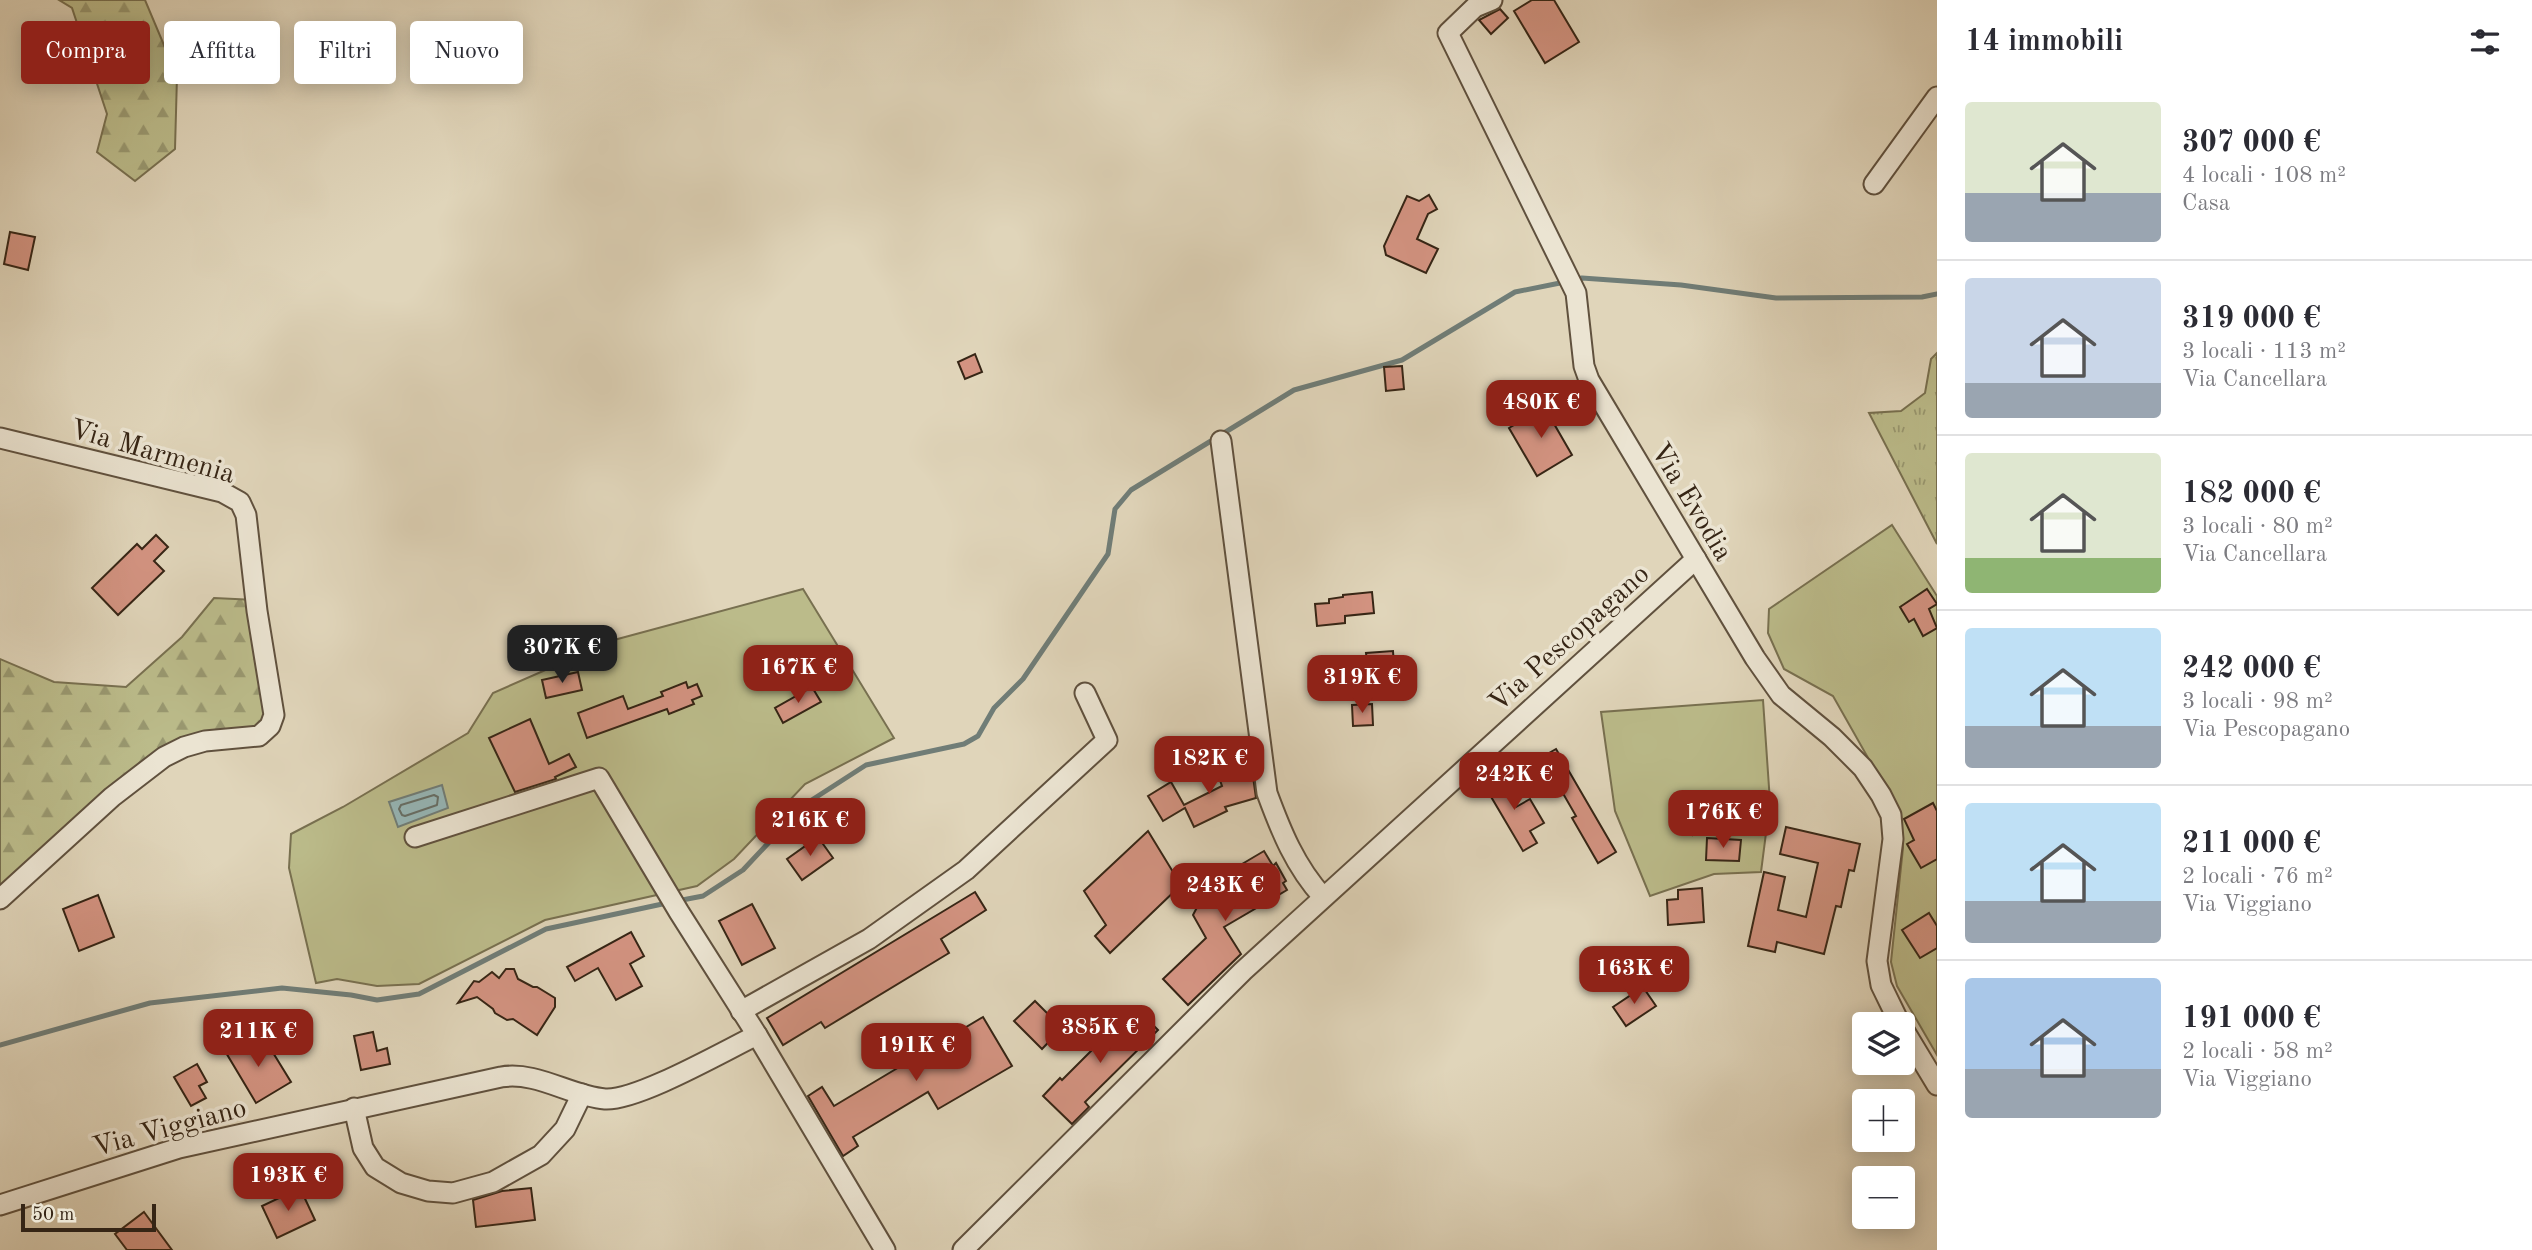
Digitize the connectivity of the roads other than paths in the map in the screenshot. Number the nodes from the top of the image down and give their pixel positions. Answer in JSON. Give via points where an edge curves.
{"nodes":[{"id":1,"x":1492,"y":0,"type":"edge"},
{"id":2,"x":1937,"y":97,"type":"edge"},
{"id":3,"x":1874,"y":184,"type":"dead end"},
{"id":4,"x":0,"y":438,"type":"edge"},
{"id":5,"x":1222,"y":441,"type":"dead end"},
{"id":6,"x":1696,"y":559,"type":"junction"},
{"id":7,"x":1085,"y":693,"type":"dead end"},
{"id":8,"x":415,"y":837,"type":"dead end"},
{"id":9,"x":1323,"y":897,"type":"junction"},
{"id":10,"x":0,"y":899,"type":"edge"},
{"id":11,"x":741,"y":1010,"type":"junction"},
{"id":12,"x":1894,"y":1012,"type":"edge"},
{"id":13,"x":757,"y":1035,"type":"junction"},
{"id":14,"x":1915,"y":1049,"type":"edge"},
{"id":15,"x":1937,"y":1084,"type":"edge"},
{"id":16,"x":582,"y":1094,"type":"junction"},
{"id":17,"x":354,"y":1108,"type":"junction"},
{"id":18,"x":0,"y":1205,"type":"edge"},
{"id":19,"x":885,"y":1250,"type":"edge"},
{"id":20,"x":963,"y":1250,"type":"edge"}],
"edges":[{"from":1,"to":6,"type":"street","name":"Via Evodia","via":[[1475,7],[1448,33],[1576,293],[1589,380]]},
{"from":2,"to":3,"type":"street"},
{"from":4,"to":10,"type":"street","name":"Via Marmenia","via":[[222,492],[240,502],[248,520],[257,611],[274,708],[268,730],[255,737],[205,741],[164,757],[111,797]]},
{"from":5,"to":9,"type":"street","via":[[1267,793],[1296,861]]},
{"from":6,"to":9,"type":"street","name":"Via Pescopagano"},
{"from":6,"to":12,"type":"street","name":"Via Evodia","via":[[1781,695],[1863,768],[1891,815],[1893,839],[1877,961],[1881,985]]},
{"from":7,"to":11,"type":"street","via":[[1107,740],[966,870],[869,939]]},
{"from":8,"to":11,"type":"street","via":[[599,778]]},
{"from":9,"to":20,"type":"street","name":"Via Pescopagano"},
{"from":11,"to":13,"type":"street"},
{"from":13,"to":16,"type":"street","name":"Via Viggiano","via":[[628,1096],[608,1099]]},
{"from":13,"to":19,"type":"street"},
{"from":14,"to":15,"type":"street","name":"Via Evodia"},
{"from":16,"to":17,"type":"street","name":"Via Viggiano","via":[[532,1078],[506,1076]]},
{"from":16,"to":17,"type":"street","via":[[565,1129],[541,1155],[493,1182],[453,1193],[401,1184],[375,1167],[363,1148]]},
{"from":17,"to":18,"type":"street","name":"Via Viggiano","via":[[179,1148]]}]}
